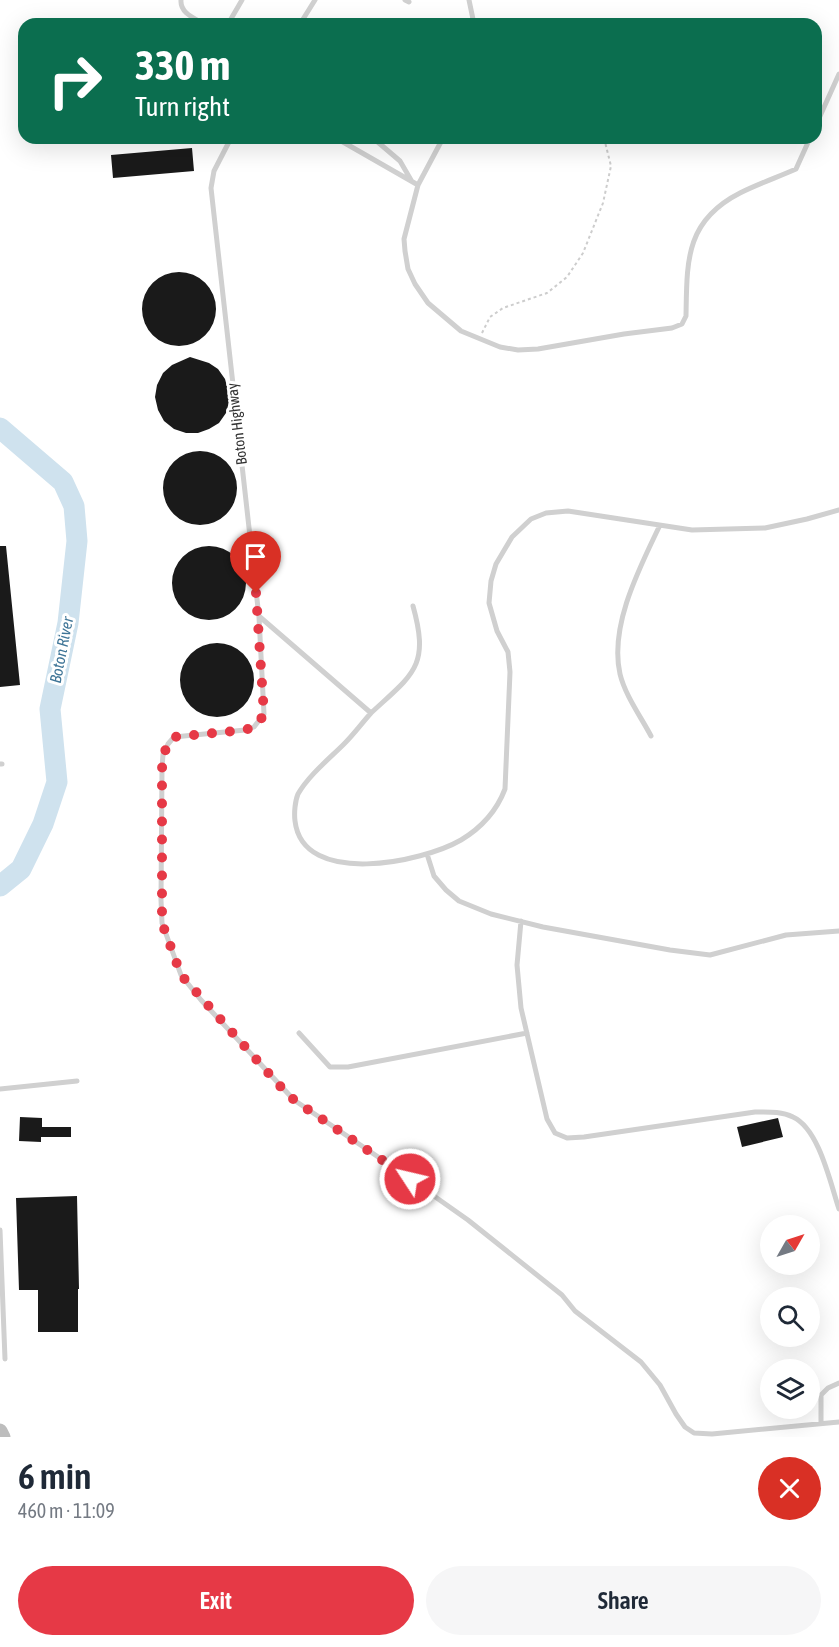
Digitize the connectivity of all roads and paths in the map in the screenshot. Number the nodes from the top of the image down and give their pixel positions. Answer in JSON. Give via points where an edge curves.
{"nodes":[{"id":1,"x":181,"y":0,"type":"edge"},
{"id":2,"x":242,"y":0,"type":"edge"},
{"id":3,"x":315,"y":0,"type":"edge"},
{"id":4,"x":469,"y":0,"type":"edge"},
{"id":5,"x":195,"y":18,"type":"edge"},
{"id":6,"x":232,"y":18,"type":"edge"},
{"id":7,"x":304,"y":18,"type":"edge"},
{"id":8,"x":473,"y":18,"type":"edge"},
{"id":9,"x":839,"y":74,"type":"edge"},
{"id":10,"x":822,"y":112,"type":"edge"},
{"id":11,"x":228,"y":144,"type":"edge"},
{"id":12,"x":347,"y":144,"type":"edge"},
{"id":13,"x":380,"y":144,"type":"edge"},
{"id":14,"x":440,"y":144,"type":"edge"},
{"id":15,"x":606,"y":144,"type":"edge"},
{"id":16,"x":807,"y":144,"type":"edge"},
{"id":17,"x":412,"y":181,"type":"junction"},
{"id":18,"x":418,"y":184,"type":"junction"},
{"id":19,"x":480,"y":337,"type":"junction"},
{"id":20,"x":839,"y":510,"type":"edge"},
{"id":21,"x":660,"y":525,"type":"junction"},
{"id":22,"x":413,"y":606,"type":"dead end"},
{"id":23,"x":259,"y":617,"type":"junction"},
{"id":24,"x":371,"y":713,"type":"junction"},
{"id":25,"x":651,"y":736,"type":"dead end"},
{"id":26,"x":427,"y":854,"type":"junction"},
{"id":27,"x":521,"y":921,"type":"junction"},
{"id":28,"x":839,"y":931,"type":"edge"},
{"id":29,"x":299,"y":1033,"type":"dead end"},
{"id":30,"x":527,"y":1033,"type":"junction"},
{"id":31,"x":77,"y":1081,"type":"dead end"},
{"id":32,"x":0,"y":1089,"type":"edge"},
{"id":33,"x":839,"y":1209,"type":"edge"},
{"id":34,"x":0,"y":1230,"type":"edge"},
{"id":35,"x":4,"y":1359,"type":"dead end"},
{"id":36,"x":839,"y":1383,"type":"edge"},
{"id":37,"x":839,"y":1422,"type":"edge"},
{"id":38,"x":821,"y":1423,"type":"junction"},
{"id":39,"x":0,"y":1431,"type":"edge"},
{"id":40,"x":3,"y":1437,"type":"edge"}],
"edges":[{"from":1,"to":5,"type":"lane","via":[[183,10]]},
{"from":2,"to":6,"type":"lane"},
{"from":3,"to":7,"type":"lane"},
{"from":4,"to":8,"type":"lane"},
{"from":9,"to":10,"type":"lane"},
{"from":11,"to":23,"type":"lane","name":"Boton Highway","via":[[214,171],[211,188]]},
{"from":12,"to":17,"type":"lane"},
{"from":13,"to":17,"type":"lane","via":[[400,161]]},
{"from":14,"to":18,"type":"lane"},
{"from":15,"to":19,"type":"path","via":[[611,166],[603,203],[583,253],[567,277],[547,293],[502,308],[490,317]]},
{"from":16,"to":19,"type":"lane","via":[[796,169],[741,192],[700,225],[689,259],[686,316],[682,324],[538,350],[500,347]]},
{"from":17,"to":18,"type":"lane"},
{"from":18,"to":19,"type":"lane","via":[[405,240],[408,269],[428,303],[442,317],[461,331]]},
{"from":20,"to":21,"type":"lane","via":[[765,528],[692,530]]},
{"from":21,"to":25,"type":"lane","via":[[624,612],[618,637],[620,674]]},
{"from":21,"to":26,"type":"lane","via":[[568,511],[531,519],[512,537],[496,564],[489,603],[508,652],[510,672],[505,789],[499,805],[478,827],[461,840]]},
{"from":22,"to":24,"type":"lane","via":[[419,627],[418,664],[407,680]]},
{"from":23,"to":24,"type":"lane"},
{"from":23,"to":38,"type":"lane","name":"Boton Highway","via":[[264,714],[254,727],[245,730],[174,737],[163,754],[162,923],[181,975],[294,1100],[468,1220],[641,1362],[685,1427],[694,1433],[712,1434]]},
{"from":24,"to":26,"type":"lane","via":[[298,795],[296,830],[320,856],[341,863],[361,865]]},
{"from":26,"to":27,"type":"lane","via":[[434,876],[459,901]]},
{"from":27,"to":28,"type":"lane","via":[[710,955],[786,935]]},
{"from":27,"to":30,"type":"lane","via":[[517,965]]},
{"from":29,"to":30,"type":"lane","via":[[330,1066],[348,1067]]},
{"from":30,"to":33,"type":"lane","via":[[547,1119],[555,1133],[567,1138],[584,1137],[777,1112],[807,1127]]},
{"from":31,"to":32,"type":"lane"},
{"from":34,"to":35,"type":"lane"},
{"from":36,"to":38,"type":"lane","via":[[821,1395]]},
{"from":37,"to":38,"type":"lane"},
{"from":39,"to":40,"type":"street"}]}
